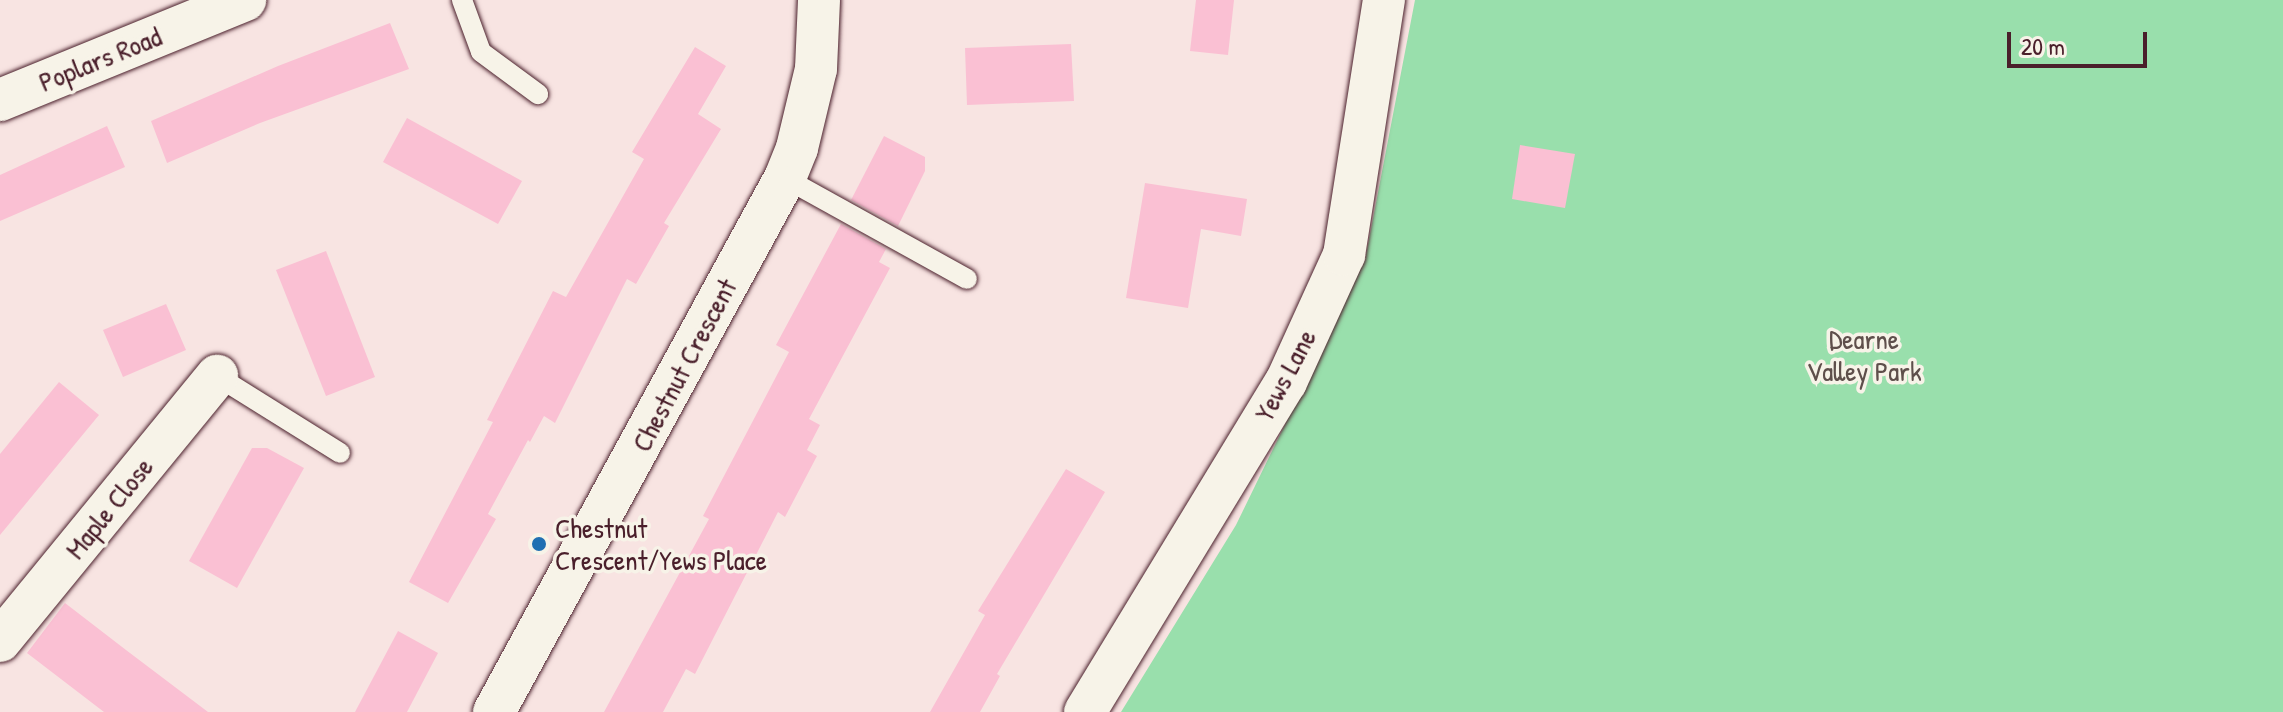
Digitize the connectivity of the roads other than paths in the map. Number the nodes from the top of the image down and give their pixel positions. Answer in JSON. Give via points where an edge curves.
{"nodes":[{"id":1,"x":245,"y":0,"type":"edge"},
{"id":2,"x":462,"y":0,"type":"edge"},
{"id":3,"x":819,"y":0,"type":"edge"},
{"id":4,"x":1384,"y":0,"type":"edge"},
{"id":5,"x":538,"y":94,"type":"dead end"},
{"id":6,"x":0,"y":100,"type":"edge"},
{"id":7,"x":785,"y":178,"type":"junction"},
{"id":8,"x":967,"y":279,"type":"dead end"},
{"id":9,"x":217,"y":376,"type":"joint"},
{"id":10,"x":340,"y":453,"type":"dead end"},
{"id":11,"x":0,"y":641,"type":"edge"},
{"id":12,"x":494,"y":712,"type":"edge"},
{"id":13,"x":1085,"y":712,"type":"edge"}],
"edges":[{"from":1,"to":6,"type":"street","name":"Poplars Road"},
{"from":2,"to":5,"type":"lane","via":[[481,52]]},
{"from":3,"to":7,"type":"street","name":"Chestnut Crescent","via":[[816,69]]},
{"from":4,"to":13,"type":"street","name":"Yews Lane","via":[[1344,255],[1286,382]]},
{"from":7,"to":8,"type":"lane"},
{"from":7,"to":12,"type":"street","name":"Chestnut Crescent"},
{"from":9,"to":10,"type":"lane"},
{"from":9,"to":11,"type":"street","name":"Maple Close"}]}
